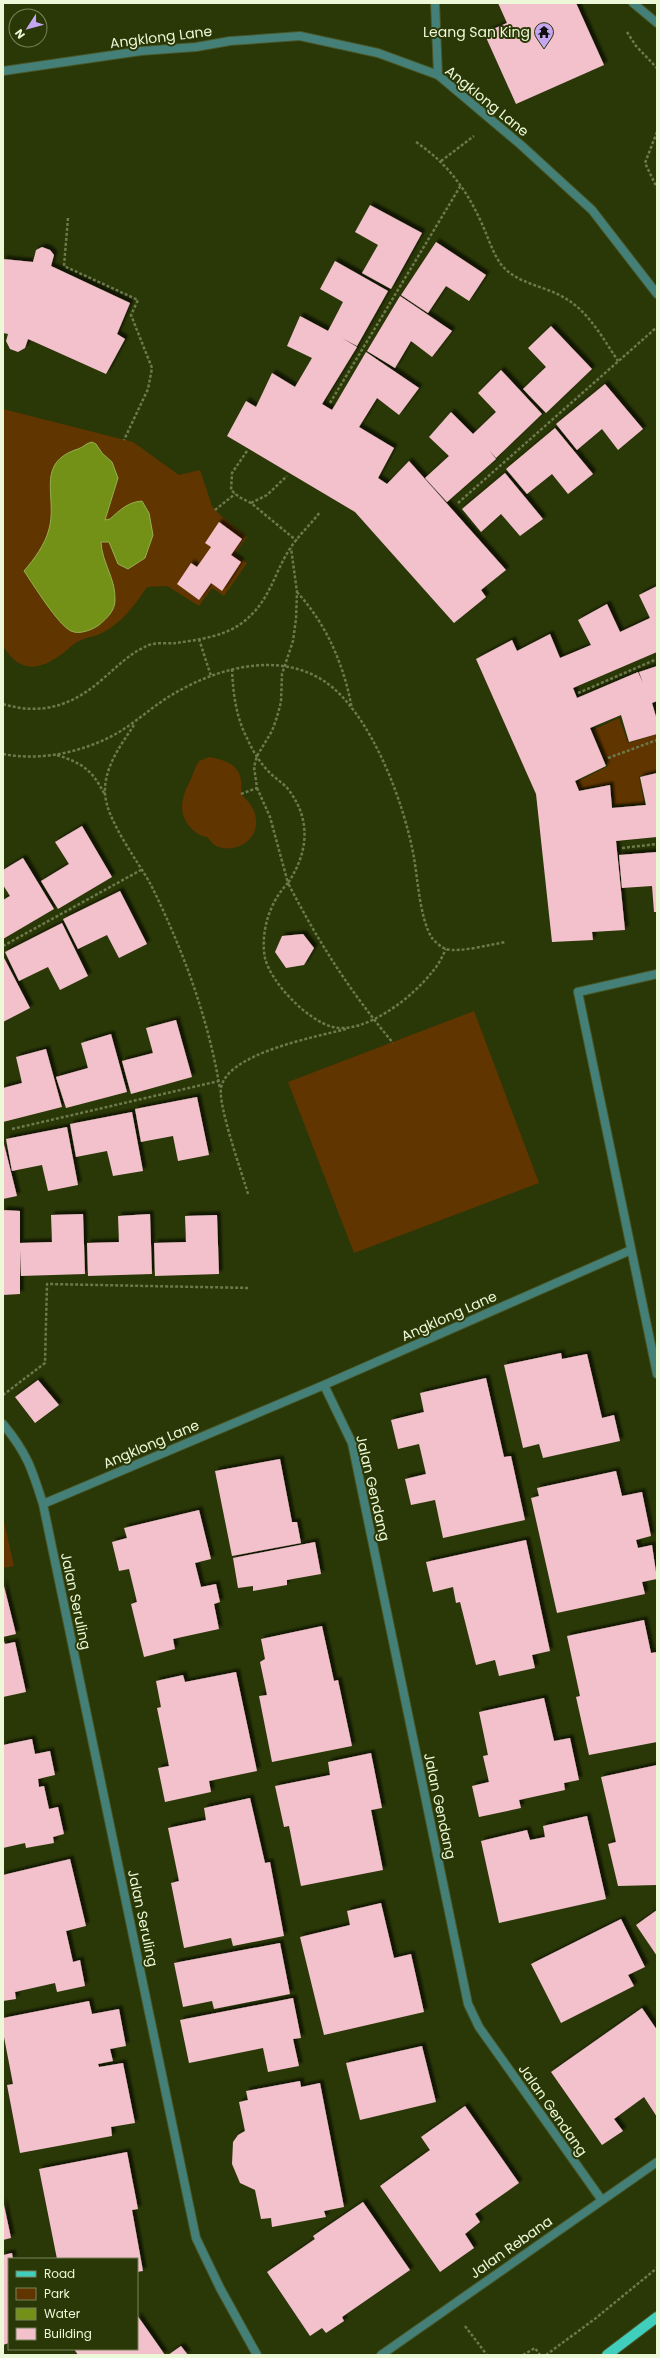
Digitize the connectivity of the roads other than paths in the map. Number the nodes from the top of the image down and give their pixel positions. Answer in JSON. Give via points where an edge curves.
{"nodes":[{"id":1,"x":435,"y":3,"type":"edge"},
{"id":2,"x":633,"y":3,"type":"edge"},
{"id":3,"x":657,"y":22,"type":"edge"},
{"id":4,"x":3,"y":71,"type":"edge"},
{"id":5,"x":438,"y":75,"type":"junction"},
{"id":6,"x":657,"y":294,"type":"edge"},
{"id":7,"x":657,"y":974,"type":"edge"},
{"id":8,"x":631,"y":1250,"type":"junction"},
{"id":9,"x":654,"y":1348,"type":"edge"},
{"id":10,"x":657,"y":1374,"type":"edge"},
{"id":11,"x":324,"y":1385,"type":"junction"},
{"id":12,"x":3,"y":1424,"type":"edge"},
{"id":13,"x":43,"y":1504,"type":"junction"},
{"id":14,"x":657,"y":2162,"type":"edge"},
{"id":15,"x":601,"y":2200,"type":"junction"},
{"id":16,"x":657,"y":2317,"type":"edge"},
{"id":17,"x":257,"y":2355,"type":"edge"},
{"id":18,"x":381,"y":2355,"type":"edge"},
{"id":19,"x":607,"y":2355,"type":"edge"}],
"edges":[{"from":1,"to":5,"type":"street"},
{"from":2,"to":3,"type":"street"},
{"from":4,"to":5,"type":"street","name":"Angklong Lane","via":[[141,51],[300,36],[378,53]]},
{"from":5,"to":6,"type":"street","name":"Angklong Lane","via":[[592,210]]},
{"from":7,"to":8,"type":"street","via":[[578,992]]},
{"from":8,"to":9,"type":"street"},
{"from":8,"to":11,"type":"street","name":"Angklong Lane"},
{"from":9,"to":10,"type":"street"},
{"from":11,"to":13,"type":"street","name":"Angklong Lane"},
{"from":11,"to":15,"type":"street","name":"Jalan Gendang","via":[[352,1443],[468,2004],[479,2027]]},
{"from":12,"to":13,"type":"street","via":[[21,1446]]},
{"from":13,"to":17,"type":"street","name":"Jalan Seruling","via":[[196,2238]]},
{"from":14,"to":15,"type":"street","name":"Jalan Rebana"},
{"from":15,"to":18,"type":"street","name":"Jalan Rebana"},
{"from":16,"to":19,"type":"main road"}]}
